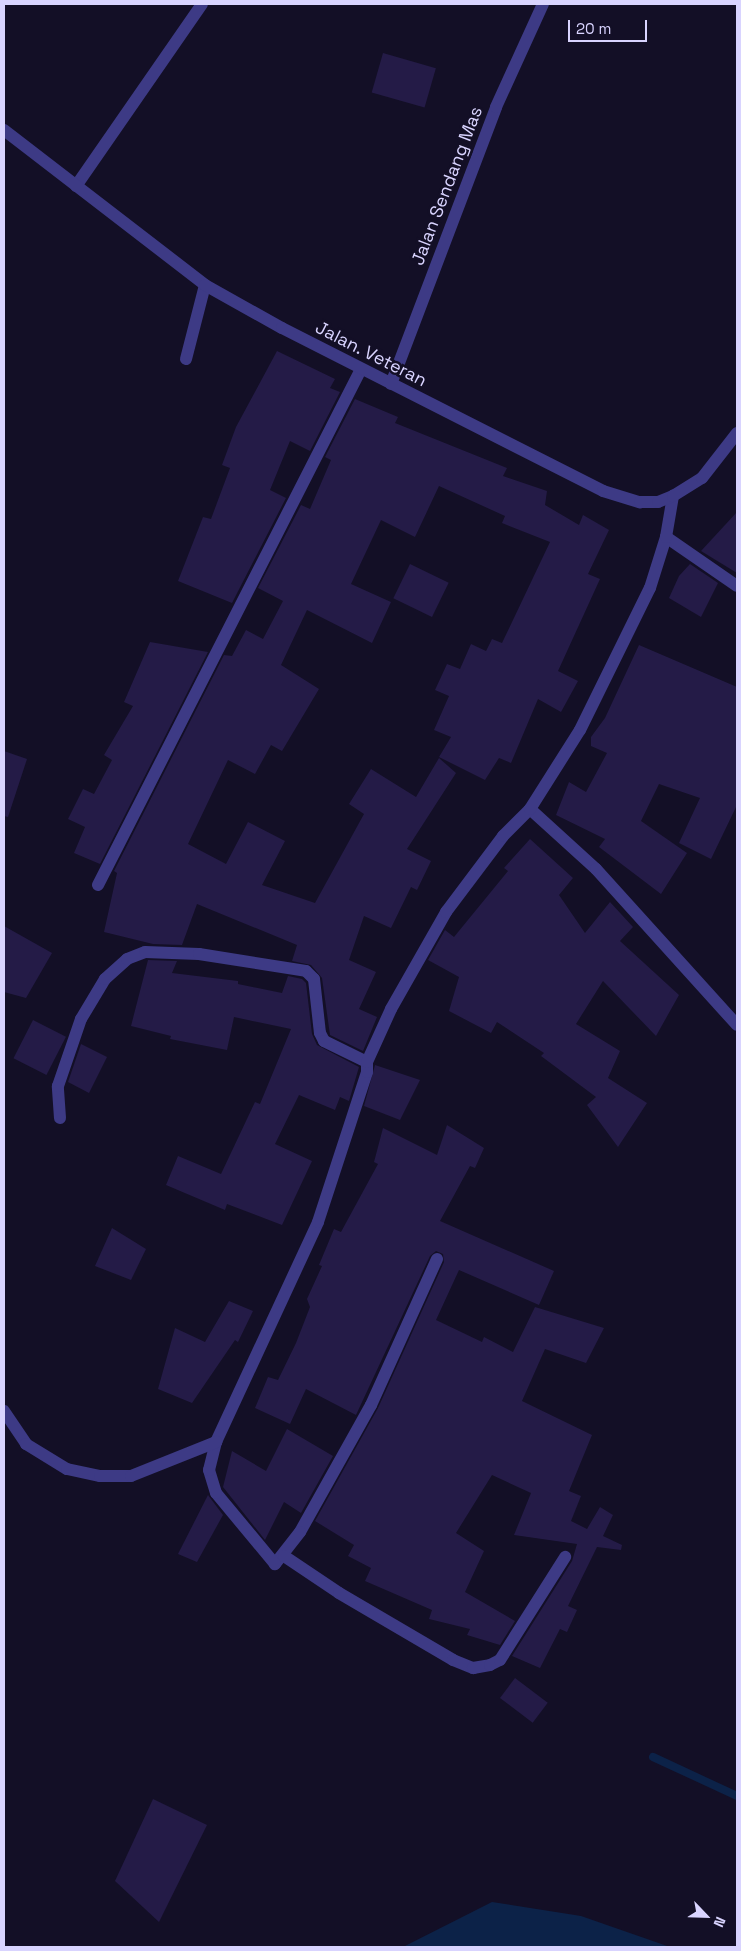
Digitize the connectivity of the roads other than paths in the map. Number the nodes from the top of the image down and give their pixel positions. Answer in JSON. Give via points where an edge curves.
{"nodes":[{"id":1,"x":202,"y":4,"type":"edge"},
{"id":2,"x":543,"y":4,"type":"edge"},
{"id":3,"x":4,"y":130,"type":"edge"},
{"id":4,"x":76,"y":186,"type":"junction"},
{"id":5,"x":205,"y":285,"type":"junction"},
{"id":6,"x":186,"y":359,"type":"dead end"},
{"id":7,"x":361,"y":369,"type":"junction"},
{"id":8,"x":391,"y":384,"type":"junction"},
{"id":9,"x":737,"y":433,"type":"edge"},
{"id":10,"x":673,"y":496,"type":"junction"},
{"id":11,"x":666,"y":537,"type":"junction"},
{"id":12,"x":737,"y":586,"type":"edge"},
{"id":13,"x":530,"y":809,"type":"junction"},
{"id":14,"x":98,"y":885,"type":"dead end"},
{"id":15,"x":737,"y":1025,"type":"edge"},
{"id":16,"x":367,"y":1062,"type":"junction"},
{"id":17,"x":60,"y":1118,"type":"dead end"},
{"id":18,"x":437,"y":1259,"type":"dead end"},
{"id":19,"x":4,"y":1411,"type":"edge"},
{"id":20,"x":216,"y":1442,"type":"junction"},
{"id":21,"x":284,"y":1556,"type":"junction"},
{"id":22,"x":565,"y":1557,"type":"dead end"}],
"edges":[{"from":1,"to":4,"type":"street"},
{"from":2,"to":8,"type":"street","name":"Jalan Sendang Mas","via":[[496,107]]},
{"from":3,"to":4,"type":"street","name":"Jalan. Veteran"},
{"from":4,"to":5,"type":"street","name":"Jalan. Veteran"},
{"from":5,"to":6,"type":"street"},
{"from":5,"to":7,"type":"street","name":"Jalan. Veteran"},
{"from":7,"to":8,"type":"street","name":"Jalan. Veteran"},
{"from":7,"to":14,"type":"street"},
{"from":8,"to":10,"type":"street","name":"Jalan. Veteran","via":[[603,491],[640,502],[658,502]]},
{"from":9,"to":10,"type":"street","name":"Jalan. Veteran","via":[[702,478]]},
{"from":10,"to":11,"type":"street"},
{"from":11,"to":12,"type":"street"},
{"from":11,"to":13,"type":"street","via":[[650,588],[621,648],[580,730]]},
{"from":13,"to":15,"type":"street","via":[[596,869]]},
{"from":13,"to":16,"type":"street","via":[[503,836],[446,912],[412,968]]},
{"from":16,"to":17,"type":"street","via":[[324,1041],[320,1033],[314,979],[306,971],[199,954],[144,952],[127,959],[106,979],[81,1019],[58,1086]]},
{"from":16,"to":20,"type":"street","via":[[367,1072],[318,1222]]},
{"from":18,"to":21,"type":"street","via":[[371,1405]]},
{"from":19,"to":20,"type":"street","via":[[26,1444],[67,1469],[100,1476],[131,1476]]},
{"from":20,"to":21,"type":"street","via":[[209,1470],[216,1493],[273,1562],[277,1564]]},
{"from":21,"to":22,"type":"street","via":[[339,1593],[453,1660],[473,1668],[490,1666],[500,1660]]}]}
